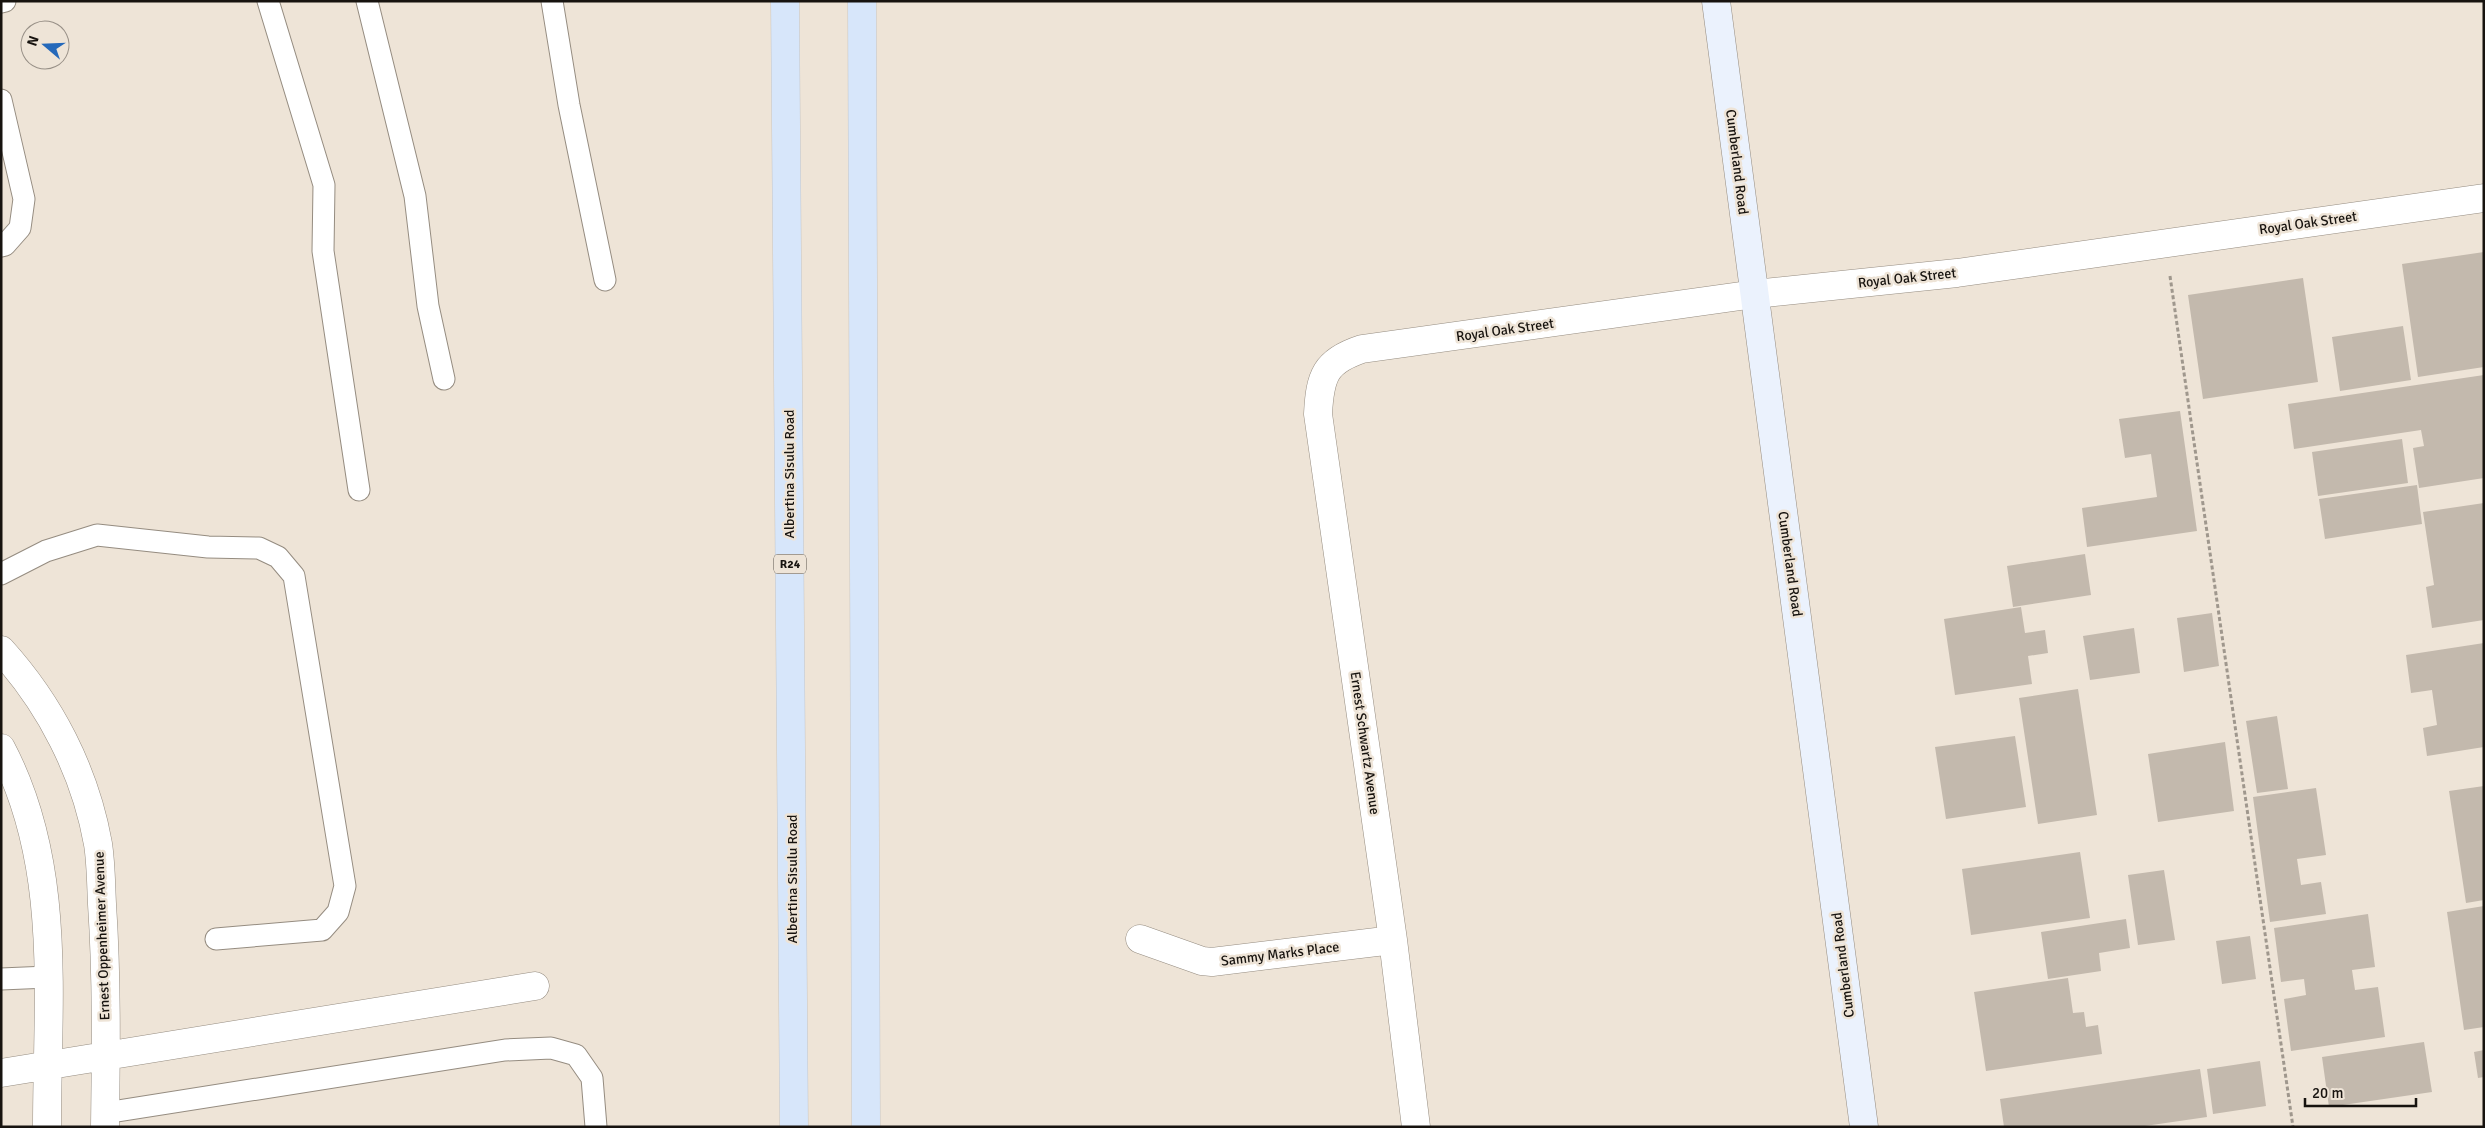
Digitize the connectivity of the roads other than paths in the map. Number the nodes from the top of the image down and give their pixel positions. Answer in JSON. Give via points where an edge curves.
{"nodes":[{"id":1,"x":5,"y":1,"type":"edge"},
{"id":2,"x":268,"y":1,"type":"edge"},
{"id":3,"x":367,"y":1,"type":"edge"},
{"id":4,"x":552,"y":1,"type":"edge"},
{"id":5,"x":785,"y":1,"type":"edge"},
{"id":6,"x":862,"y":1,"type":"edge"},
{"id":7,"x":1716,"y":1,"type":"edge"},
{"id":8,"x":1,"y":2,"type":"edge"},
{"id":9,"x":1,"y":100,"type":"edge"},
{"id":10,"x":2484,"y":198,"type":"edge"},
{"id":11,"x":1,"y":246,"type":"edge"},
{"id":12,"x":605,"y":280,"type":"dead end"},
{"id":13,"x":1754,"y":294,"type":"junction"},
{"id":14,"x":1332,"y":363,"type":"joint"},
{"id":15,"x":444,"y":379,"type":"dead end"},
{"id":16,"x":359,"y":490,"type":"dead end"},
{"id":17,"x":1,"y":574,"type":"edge"},
{"id":18,"x":1,"y":650,"type":"edge"},
{"id":19,"x":1,"y":748,"type":"edge"},
{"id":20,"x":216,"y":939,"type":"dead end"},
{"id":21,"x":1140,"y":939,"type":"dead end"},
{"id":22,"x":1393,"y":940,"type":"junction"},
{"id":23,"x":48,"y":977,"type":"junction"},
{"id":24,"x":1,"y":979,"type":"edge"},
{"id":25,"x":535,"y":986,"type":"dead end"},
{"id":26,"x":106,"y":1057,"type":"junction"},
{"id":27,"x":47,"y":1066,"type":"junction"},
{"id":28,"x":1,"y":1073,"type":"edge"},
{"id":29,"x":105,"y":1120,"type":"edge"},
{"id":30,"x":793,"y":1122,"type":"edge"},
{"id":31,"x":48,"y":1127,"type":"edge"},
{"id":32,"x":596,"y":1127,"type":"edge"},
{"id":33,"x":866,"y":1127,"type":"edge"},
{"id":34,"x":1416,"y":1127,"type":"edge"},
{"id":35,"x":1864,"y":1127,"type":"edge"}],
"edges":[{"from":1,"to":8,"type":"lane"},
{"from":2,"to":16,"type":"lane","via":[[324,185],[323,251]]},
{"from":3,"to":15,"type":"lane","via":[[415,196],[427,296]]},
{"from":4,"to":12,"type":"lane","via":[[569,105]]},
{"from":5,"to":30,"type":"main road","name":"Albertina Sisulu Road","number":"R24"},
{"from":6,"to":33,"type":"main road"},
{"from":7,"to":13,"type":"street","name":"Cumberland Road"},
{"from":9,"to":11,"type":"lane","via":[[24,199],[20,228]]},
{"from":10,"to":13,"type":"street","name":"Royal Oak Street","via":[[1957,273]]},
{"from":13,"to":14,"type":"street","name":"Royal Oak Street","via":[[1362,349]]},
{"from":13,"to":35,"type":"street","name":"Cumberland Road"},
{"from":14,"to":22,"type":"street","name":"Ernest Schwartz Avenue","via":[[1321,384],[1318,414]]},
{"from":17,"to":20,"type":"lane","via":[[46,550],[97,535],[208,547],[259,548],[278,557],[294,576],[345,886],[338,912],[322,930]]},
{"from":18,"to":26,"type":"street","name":"Ernest Oppenheimer Avenue","via":[[55,722],[87,799],[98,844],[104,930]]},
{"from":19,"to":23,"type":"street","via":[[16,775],[37,849],[48,919]]},
{"from":21,"to":22,"type":"street","name":"Sammy Marks Place","via":[[1212,962]]},
{"from":22,"to":34,"type":"street","name":"Ernest Schwartz Avenue"},
{"from":23,"to":24,"type":"lane"},
{"from":23,"to":27,"type":"street"},
{"from":25,"to":26,"type":"street"},
{"from":26,"to":27,"type":"street"},
{"from":26,"to":29,"type":"street","name":"Ernest Oppenheimer Avenue"},
{"from":27,"to":28,"type":"street"},
{"from":27,"to":31,"type":"street"},
{"from":29,"to":32,"type":"lane","via":[[505,1050],[551,1048],[576,1055],[592,1078]]}]}
